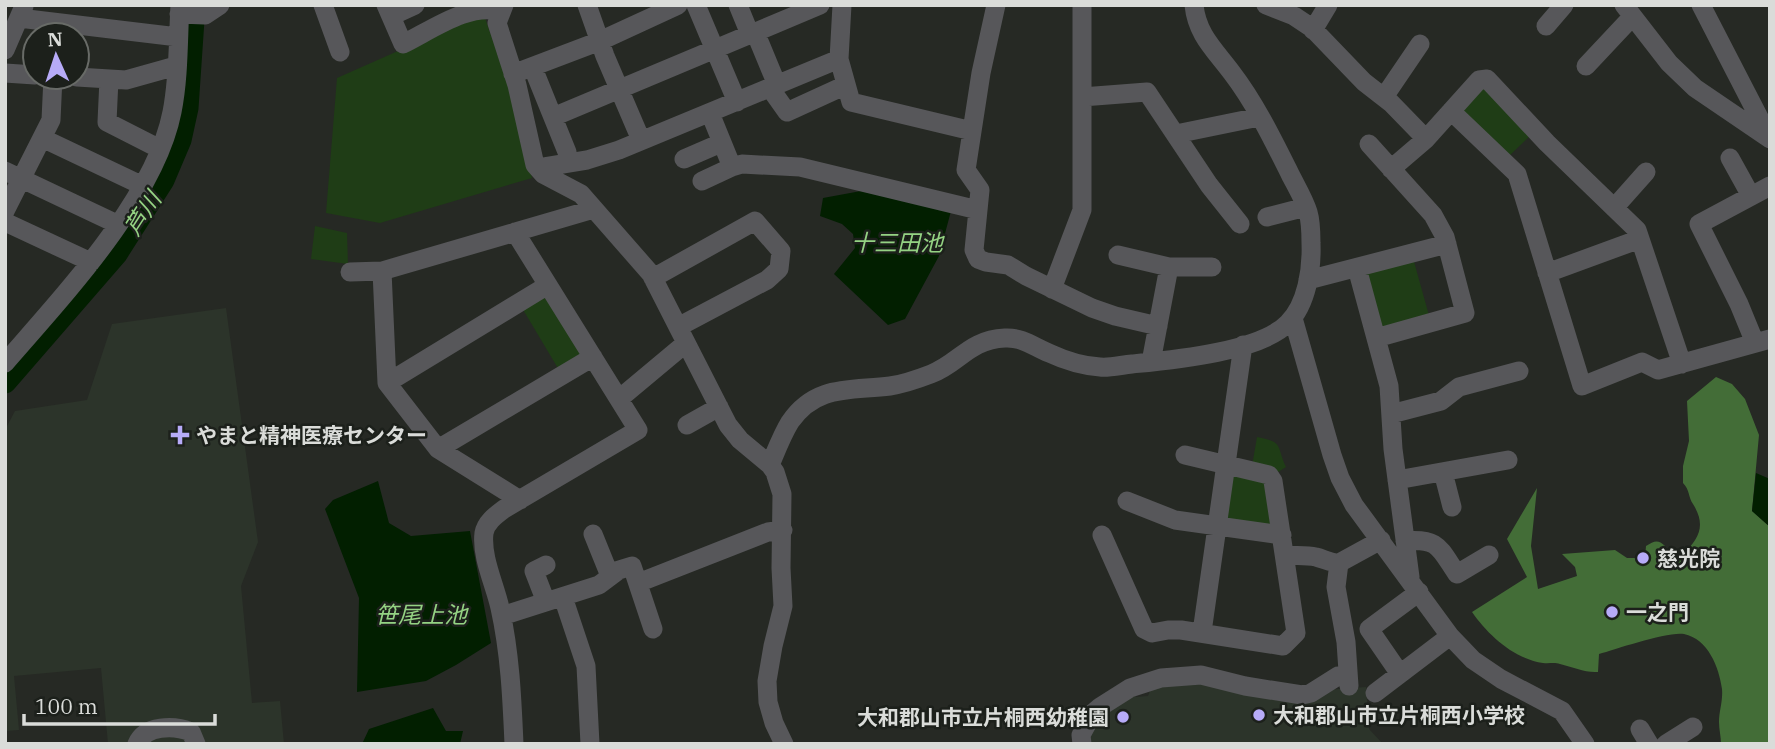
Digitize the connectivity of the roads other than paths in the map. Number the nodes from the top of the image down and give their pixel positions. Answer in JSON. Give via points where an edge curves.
{"nodes":[{"id":1,"x":323,"y":5,"type":"edge"},
{"id":2,"x":415,"y":5,"type":"edge"},
{"id":3,"x":587,"y":5,"type":"edge"},
{"id":4,"x":678,"y":5,"type":"edge"},
{"id":5,"x":696,"y":5,"type":"edge"},
{"id":6,"x":738,"y":5,"type":"edge"},
{"id":7,"x":820,"y":5,"type":"edge"},
{"id":8,"x":842,"y":5,"type":"edge"},
{"id":9,"x":996,"y":5,"type":"edge"},
{"id":10,"x":1082,"y":5,"type":"edge"},
{"id":11,"x":1194,"y":5,"type":"edge"},
{"id":12,"x":1328,"y":5,"type":"edge"},
{"id":13,"x":1564,"y":5,"type":"edge"},
{"id":14,"x":1701,"y":5,"type":"edge"},
{"id":15,"x":1272,"y":6,"type":"edge"},
{"id":16,"x":210,"y":8,"type":"edge"},
{"id":17,"x":467,"y":9,"type":"edge"},
{"id":18,"x":502,"y":9,"type":"edge"},
{"id":19,"x":180,"y":10,"type":"edge"},
{"id":20,"x":22,"y":11,"type":"edge"},
{"id":21,"x":389,"y":11,"type":"edge"},
{"id":22,"x":1628,"y":11,"type":"edge"},
{"id":23,"x":1546,"y":26,"type":"dead end"},
{"id":24,"x":1314,"y":30,"type":"junction"},
{"id":25,"x":754,"y":34,"type":"junction"},
{"id":26,"x":178,"y":37,"type":"junction"},
{"id":27,"x":600,"y":41,"type":"junction"},
{"id":28,"x":1420,"y":44,"type":"dead end"},
{"id":29,"x":5,"y":50,"type":"edge"},
{"id":30,"x":715,"y":50,"type":"junction"},
{"id":31,"x":340,"y":52,"type":"dead end"},
{"id":32,"x":839,"y":59,"type":"junction"},
{"id":33,"x":176,"y":66,"type":"junction"},
{"id":34,"x":1586,"y":66,"type":"dead end"},
{"id":35,"x":535,"y":73,"type":"dead end"},
{"id":36,"x":513,"y":74,"type":"junction"},
{"id":37,"x":91,"y":78,"type":"edge"},
{"id":38,"x":109,"y":79,"type":"junction"},
{"id":39,"x":846,"y":85,"type":"junction"},
{"id":40,"x":773,"y":87,"type":"junction"},
{"id":41,"x":52,"y":91,"type":"edge"},
{"id":42,"x":620,"y":91,"type":"junction"},
{"id":43,"x":1082,"y":97,"type":"junction"},
{"id":44,"x":1384,"y":97,"type":"junction"},
{"id":45,"x":737,"y":102,"type":"junction"},
{"id":46,"x":1451,"y":111,"type":"junction"},
{"id":47,"x":710,"y":113,"type":"junction"},
{"id":48,"x":554,"y":117,"type":"junction"},
{"id":49,"x":1259,"y":117,"type":"junction"},
{"id":50,"x":972,"y":131,"type":"junction"},
{"id":51,"x":1176,"y":134,"type":"junction"},
{"id":52,"x":42,"y":138,"type":"junction"},
{"id":53,"x":1426,"y":139,"type":"junction"},
{"id":54,"x":1770,"y":139,"type":"edge"},
{"id":55,"x":641,"y":140,"type":"junction"},
{"id":56,"x":721,"y":143,"type":"junction"},
{"id":57,"x":1369,"y":144,"type":"dead end"},
{"id":58,"x":160,"y":149,"type":"junction"},
{"id":59,"x":567,"y":152,"type":"dead end"},
{"id":60,"x":1730,"y":158,"type":"dead end"},
{"id":61,"x":684,"y":159,"type":"dead end"},
{"id":62,"x":732,"y":167,"type":"junction"},
{"id":63,"x":538,"y":168,"type":"junction"},
{"id":64,"x":1391,"y":169,"type":"junction"},
{"id":65,"x":1646,"y":172,"type":"dead end"},
{"id":66,"x":13,"y":175,"type":"edge"},
{"id":67,"x":702,"y":181,"type":"dead end"},
{"id":68,"x":141,"y":186,"type":"junction"},
{"id":69,"x":1770,"y":186,"type":"edge"},
{"id":70,"x":1751,"y":196,"type":"junction"},
{"id":71,"x":1306,"y":207,"type":"junction"},
{"id":72,"x":1614,"y":208,"type":"junction"},
{"id":73,"x":594,"y":209,"type":"junction"},
{"id":74,"x":978,"y":210,"type":"junction"},
{"id":75,"x":5,"y":211,"type":"edge"},
{"id":76,"x":1267,"y":217,"type":"dead end"},
{"id":77,"x":5,"y":222,"type":"edge"},
{"id":78,"x":117,"y":224,"type":"junction"},
{"id":79,"x":1240,"y":224,"type":"dead end"},
{"id":80,"x":515,"y":232,"type":"junction"},
{"id":81,"x":1640,"y":239,"type":"junction"},
{"id":82,"x":1447,"y":243,"type":"junction"},
{"id":83,"x":1118,"y":255,"type":"dead end"},
{"id":84,"x":91,"y":262,"type":"junction"},
{"id":85,"x":1169,"y":267,"type":"junction"},
{"id":86,"x":1212,"y":267,"type":"dead end"},
{"id":87,"x":1357,"y":268,"type":"junction"},
{"id":88,"x":382,"y":271,"type":"junction"},
{"id":89,"x":350,"y":272,"type":"dead end"},
{"id":90,"x":1547,"y":273,"type":"junction"},
{"id":91,"x":653,"y":278,"type":"junction"},
{"id":92,"x":1308,"y":280,"type":"junction"},
{"id":93,"x":548,"y":285,"type":"junction"},
{"id":94,"x":1052,"y":289,"type":"junction"},
{"id":95,"x":1293,"y":318,"type":"junction"},
{"id":96,"x":1158,"y":326,"type":"junction"},
{"id":97,"x":682,"y":335,"type":"junction"},
{"id":98,"x":1376,"y":338,"type":"junction"},
{"id":99,"x":1762,"y":341,"type":"edge"},
{"id":100,"x":1243,"y":345,"type":"junction"},
{"id":101,"x":593,"y":357,"type":"junction"},
{"id":102,"x":1151,"y":362,"type":"junction"},
{"id":103,"x":5,"y":363,"type":"edge"},
{"id":104,"x":1682,"y":364,"type":"junction"},
{"id":105,"x":1519,"y":371,"type":"dead end"},
{"id":106,"x":387,"y":383,"type":"junction"},
{"id":107,"x":619,"y":399,"type":"junction"},
{"id":108,"x":719,"y":407,"type":"junction"},
{"id":109,"x":1391,"y":414,"type":"junction"},
{"id":110,"x":687,"y":425,"type":"dead end"},
{"id":111,"x":438,"y":449,"type":"junction"},
{"id":112,"x":1185,"y":455,"type":"dead end"},
{"id":113,"x":1508,"y":460,"type":"dead end"},
{"id":114,"x":770,"y":465,"type":"junction"},
{"id":115,"x":1226,"y":465,"type":"junction"},
{"id":116,"x":1443,"y":472,"type":"junction"},
{"id":117,"x":1397,"y":480,"type":"junction"},
{"id":118,"x":520,"y":500,"type":"junction"},
{"id":119,"x":1127,"y":501,"type":"dead end"},
{"id":120,"x":1452,"y":507,"type":"dead end"},
{"id":121,"x":1216,"y":526,"type":"junction"},
{"id":122,"x":783,"y":530,"type":"junction"},
{"id":123,"x":593,"y":534,"type":"dead end"},
{"id":124,"x":1282,"y":534,"type":"junction"},
{"id":125,"x":1102,"y":535,"type":"dead end"},
{"id":126,"x":1381,"y":540,"type":"junction"},
{"id":127,"x":1405,"y":541,"type":"junction"},
{"id":128,"x":1285,"y":555,"type":"junction"},
{"id":129,"x":1489,"y":555,"type":"dead end"},
{"id":130,"x":1339,"y":563,"type":"junction"},
{"id":131,"x":546,"y":565,"type":"dead end"},
{"id":132,"x":610,"y":576,"type":"junction"},
{"id":133,"x":638,"y":583,"type":"junction"},
{"id":134,"x":1413,"y":592,"type":"junction"},
{"id":135,"x":555,"y":599,"type":"junction"},
{"id":136,"x":502,"y":616,"type":"junction"},
{"id":137,"x":653,"y":629,"type":"dead end"},
{"id":138,"x":1202,"y":632,"type":"junction"},
{"id":139,"x":1445,"y":640,"type":"junction"},
{"id":140,"x":1400,"y":674,"type":"junction"},
{"id":141,"x":1375,"y":693,"type":"dead end"},
{"id":142,"x":1693,"y":727,"type":"dead end"},
{"id":143,"x":137,"y":744,"type":"edge"},
{"id":144,"x":196,"y":744,"type":"edge"},
{"id":145,"x":514,"y":744,"type":"edge"},
{"id":146,"x":590,"y":744,"type":"edge"},
{"id":147,"x":784,"y":744,"type":"edge"},
{"id":148,"x":1082,"y":744,"type":"edge"},
{"id":149,"x":1585,"y":744,"type":"edge"},
{"id":150,"x":1666,"y":744,"type":"edge"}],
"edges":[{"from":1,"to":31,"type":"street"},
{"from":2,"to":21,"type":"street"},
{"from":3,"to":27,"type":"street"},
{"from":4,"to":27,"type":"street"},
{"from":5,"to":30,"type":"street"},
{"from":6,"to":25,"type":"street"},
{"from":7,"to":25,"type":"street"},
{"from":8,"to":32,"type":"street"},
{"from":9,"to":50,"type":"street"},
{"from":10,"to":43,"type":"street"},
{"from":11,"to":49,"type":"street","via":[[1203,38]]},
{"from":12,"to":24,"type":"street"},
{"from":13,"to":23,"type":"street"},
{"from":14,"to":54,"type":"street"},
{"from":15,"to":24,"type":"street"},
{"from":16,"to":19,"type":"street"},
{"from":17,"to":18,"type":"street"},
{"from":17,"to":21,"type":"street","via":[[402,44]]},
{"from":18,"to":36,"type":"street","via":[[497,23]]},
{"from":19,"to":26,"type":"street"},
{"from":20,"to":26,"type":"street"},
{"from":20,"to":29,"type":"street"},
{"from":22,"to":34,"type":"street"},
{"from":22,"to":54,"type":"street","via":[[1668,63],[1695,88]]},
{"from":24,"to":44,"type":"street"},
{"from":25,"to":30,"type":"street"},
{"from":25,"to":40,"type":"street"},
{"from":26,"to":33,"type":"street"},
{"from":27,"to":36,"type":"street"},
{"from":27,"to":42,"type":"street"},
{"from":28,"to":44,"type":"street"},
{"from":30,"to":42,"type":"street"},
{"from":30,"to":45,"type":"street"},
{"from":32,"to":39,"type":"street"},
{"from":32,"to":40,"type":"street"},
{"from":33,"to":38,"type":"street","via":[[126,80]]},
{"from":33,"to":58,"type":"street","via":[[172,112]]},
{"from":35,"to":48,"type":"street"},
{"from":36,"to":63,"type":"street"},
{"from":37,"to":38,"type":"street"},
{"from":38,"to":58,"type":"street","via":[[107,122]]},
{"from":39,"to":40,"type":"street","via":[[787,112]]},
{"from":39,"to":50,"type":"street","via":[[851,102]]},
{"from":40,"to":45,"type":"street"},
{"from":41,"to":52,"type":"street","via":[[51,120]]},
{"from":42,"to":48,"type":"street"},
{"from":42,"to":55,"type":"street"},
{"from":43,"to":51,"type":"street","via":[[1147,92]]},
{"from":43,"to":94,"type":"street","via":[[1082,211]]},
{"from":44,"to":53,"type":"street"},
{"from":45,"to":47,"type":"street"},
{"from":46,"to":53,"type":"street"},
{"from":46,"to":72,"type":"street","via":[[1479,80],[1487,79]]},
{"from":46,"to":90,"type":"street","via":[[1517,174]]},
{"from":47,"to":55,"type":"street"},
{"from":47,"to":56,"type":"street"},
{"from":48,"to":59,"type":"street"},
{"from":49,"to":51,"type":"street"},
{"from":49,"to":71,"type":"street"},
{"from":50,"to":74,"type":"street","via":[[966,170],[979,190]]},
{"from":51,"to":79,"type":"street"},
{"from":52,"to":66,"type":"street"},
{"from":52,"to":68,"type":"street"},
{"from":53,"to":64,"type":"street"},
{"from":55,"to":63,"type":"street","via":[[587,160]]},
{"from":56,"to":61,"type":"street"},
{"from":56,"to":62,"type":"street"},
{"from":57,"to":64,"type":"street"},
{"from":58,"to":68,"type":"street"},
{"from":60,"to":70,"type":"street"},
{"from":62,"to":67,"type":"street"},
{"from":62,"to":74,"type":"street","via":[[800,167]]},
{"from":63,"to":73,"type":"street","via":[[581,194]]},
{"from":64,"to":82,"type":"street","via":[[1433,215]]},
{"from":65,"to":72,"type":"street"},
{"from":66,"to":75,"type":"street"},
{"from":66,"to":78,"type":"street"},
{"from":68,"to":78,"type":"street"},
{"from":69,"to":70,"type":"street"},
{"from":70,"to":99,"type":"street","via":[[1699,224]]},
{"from":71,"to":76,"type":"street"},
{"from":71,"to":92,"type":"street","via":[[1311,246]]},
{"from":72,"to":81,"type":"street"},
{"from":73,"to":80,"type":"street"},
{"from":73,"to":91,"type":"street"},
{"from":74,"to":94,"type":"street","via":[[974,250],[978,258],[1008,265]]},
{"from":77,"to":84,"type":"street"},
{"from":78,"to":84,"type":"street"},
{"from":80,"to":88,"type":"street"},
{"from":80,"to":93,"type":"street"},
{"from":81,"to":90,"type":"street"},
{"from":81,"to":104,"type":"street"},
{"from":82,"to":87,"type":"street"},
{"from":82,"to":98,"type":"street","via":[[1465,313]]},
{"from":83,"to":85,"type":"street"},
{"from":84,"to":103,"type":"street"},
{"from":85,"to":86,"type":"street"},
{"from":85,"to":96,"type":"street"},
{"from":87,"to":92,"type":"street"},
{"from":87,"to":98,"type":"street"},
{"from":88,"to":89,"type":"street"},
{"from":88,"to":106,"type":"street"},
{"from":90,"to":104,"type":"street","via":[[1584,389],[1643,362],[1658,370]]},
{"from":91,"to":97,"type":"street"},
{"from":91,"to":97,"type":"street","via":[[755,221],[781,251],[779,268],[767,279]]},
{"from":92,"to":95,"type":"street"},
{"from":93,"to":101,"type":"street"},
{"from":93,"to":106,"type":"street"},
{"from":94,"to":96,"type":"street","via":[[1115,316]]},
{"from":95,"to":100,"type":"street","via":[[1279,331]]},
{"from":95,"to":126,"type":"street","via":[[1340,478]]},
{"from":96,"to":102,"type":"street"},
{"from":97,"to":107,"type":"street"},
{"from":97,"to":108,"type":"street"},
{"from":98,"to":109,"type":"street"},
{"from":99,"to":104,"type":"street"},
{"from":100,"to":102,"type":"street"},
{"from":100,"to":115,"type":"street"},
{"from":101,"to":107,"type":"street"},
{"from":101,"to":111,"type":"street"},
{"from":102,"to":114,"type":"street","via":[[1100,367],[1048,353],[1028,341],[990,340],[915,380],[819,396],[790,422]]},
{"from":105,"to":109,"type":"street","via":[[1459,387],[1441,401]]},
{"from":106,"to":111,"type":"street"},
{"from":107,"to":118,"type":"street","via":[[638,430]]},
{"from":108,"to":110,"type":"street"},
{"from":108,"to":114,"type":"street","via":[[740,440]]},
{"from":109,"to":117,"type":"street"},
{"from":111,"to":118,"type":"street"},
{"from":112,"to":115,"type":"street"},
{"from":113,"to":116,"type":"street"},
{"from":114,"to":122,"type":"street","via":[[782,494]]},
{"from":115,"to":121,"type":"street"},
{"from":115,"to":124,"type":"street","via":[[1269,475]]},
{"from":116,"to":117,"type":"street"},
{"from":116,"to":120,"type":"street"},
{"from":117,"to":127,"type":"street"},
{"from":118,"to":136,"type":"street","via":[[490,521],[484,531]]},
{"from":119,"to":121,"type":"street","via":[[1175,520]]},
{"from":121,"to":124,"type":"street"},
{"from":121,"to":138,"type":"street"},
{"from":122,"to":133,"type":"street"},
{"from":122,"to":147,"type":"street","via":[[783,606],[773,646],[768,702]]},
{"from":123,"to":132,"type":"street"},
{"from":124,"to":128,"type":"street"},
{"from":125,"to":138,"type":"street","via":[[1143,629],[1152,633]]},
{"from":126,"to":130,"type":"street"},
{"from":126,"to":134,"type":"street"},
{"from":127,"to":129,"type":"street","via":[[1425,539],[1437,546],[1457,574]]},
{"from":127,"to":134,"type":"street"},
{"from":128,"to":130,"type":"street"},
{"from":128,"to":138,"type":"street","via":[[1296,634],[1283,646]]},
{"from":130,"to":148,"type":"street","via":[[1336,587],[1348,681],[1338,676],[1302,695],[1201,675],[1161,678],[1130,688],[1093,713],[1081,735]]},
{"from":131,"to":135,"type":"street","via":[[534,570]]},
{"from":132,"to":133,"type":"street","via":[[632,566]]},
{"from":132,"to":135,"type":"street","via":[[599,585]]},
{"from":133,"to":137,"type":"street"},
{"from":134,"to":139,"type":"street"},
{"from":134,"to":140,"type":"street","via":[[1369,629]]},
{"from":135,"to":136,"type":"street"},
{"from":135,"to":146,"type":"street","via":[[586,666]]},
{"from":136,"to":145,"type":"street"},
{"from":139,"to":140,"type":"street"},
{"from":139,"to":149,"type":"street","via":[[1501,679],[1562,711]]},
{"from":140,"to":141,"type":"street"},
{"from":142,"to":150,"type":"street"},
{"from":143,"to":144,"type":"street","via":[[148,731],[182,728],[191,732]]}]}
